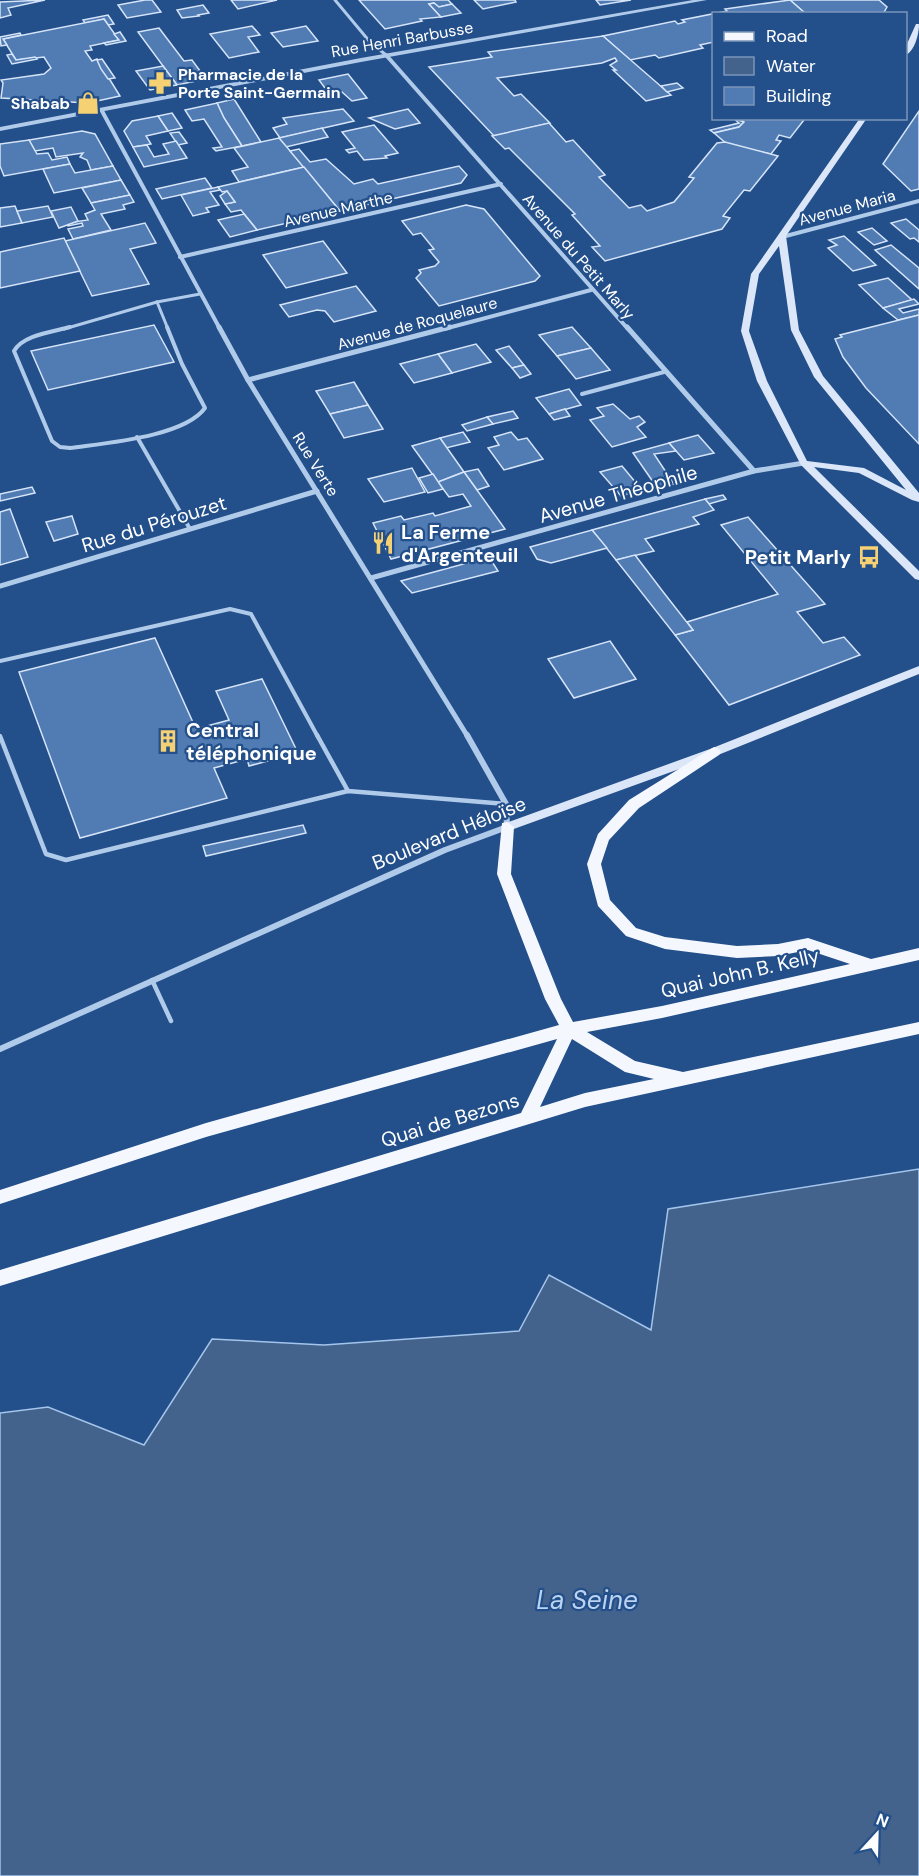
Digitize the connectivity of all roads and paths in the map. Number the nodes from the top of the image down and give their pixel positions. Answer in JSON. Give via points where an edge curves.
{"nodes":[{"id":1,"x":335,"y":0,"type":"edge"},
{"id":2,"x":704,"y":0,"type":"edge"},
{"id":3,"x":919,"y":26,"type":"edge"},
{"id":4,"x":907,"y":51,"type":"edge"},
{"id":5,"x":386,"y":55,"type":"junction"},
{"id":6,"x":102,"y":111,"type":"junction"},
{"id":7,"x":863,"y":120,"type":"edge"},
{"id":8,"x":0,"y":129,"type":"edge"},
{"id":9,"x":501,"y":184,"type":"junction"},
{"id":10,"x":919,"y":201,"type":"edge"},
{"id":11,"x":782,"y":237,"type":"junction"},
{"id":12,"x":180,"y":257,"type":"junction"},
{"id":13,"x":591,"y":290,"type":"junction"},
{"id":14,"x":200,"y":294,"type":"junction"},
{"id":15,"x":157,"y":303,"type":"junction"},
{"id":16,"x":664,"y":372,"type":"junction"},
{"id":17,"x":248,"y":380,"type":"junction"},
{"id":18,"x":582,"y":394,"type":"dead end"},
{"id":19,"x":137,"y":437,"type":"junction"},
{"id":20,"x":804,"y":462,"type":"junction"},
{"id":21,"x":754,"y":471,"type":"junction"},
{"id":22,"x":317,"y":491,"type":"junction"},
{"id":23,"x":919,"y":500,"type":"edge"},
{"id":24,"x":190,"y":529,"type":"junction"},
{"id":25,"x":919,"y":577,"type":"edge"},
{"id":26,"x":371,"y":578,"type":"junction"},
{"id":27,"x":0,"y":586,"type":"edge"},
{"id":28,"x":0,"y":661,"type":"edge"},
{"id":29,"x":919,"y":670,"type":"edge"},
{"id":30,"x":0,"y":736,"type":"edge"},
{"id":31,"x":714,"y":752,"type":"junction"},
{"id":32,"x":348,"y":791,"type":"junction"},
{"id":33,"x":506,"y":804,"type":"junction"},
{"id":34,"x":507,"y":827,"type":"junction"},
{"id":35,"x":919,"y":954,"type":"edge"},
{"id":36,"x":869,"y":964,"type":"junction"},
{"id":37,"x":152,"y":980,"type":"junction"},
{"id":38,"x":171,"y":1021,"type":"dead end"},
{"id":39,"x":919,"y":1028,"type":"edge"},
{"id":40,"x":569,"y":1029,"type":"junction"},
{"id":41,"x":0,"y":1049,"type":"edge"},
{"id":42,"x":686,"y":1079,"type":"junction"},
{"id":43,"x":527,"y":1118,"type":"junction"},
{"id":44,"x":0,"y":1197,"type":"edge"},
{"id":45,"x":0,"y":1278,"type":"edge"}],
"edges":[{"from":1,"to":5,"type":"lane"},
{"from":2,"to":5,"type":"street","name":"Rue Henri Barbusse"},
{"from":3,"to":4,"type":"main road"},
{"from":5,"to":6,"type":"street","name":"Rue Henri Barbusse"},
{"from":5,"to":9,"type":"street","name":"Avenue du Petit Marly"},
{"from":6,"to":8,"type":"street","name":"Rue Henri Barbusse"},
{"from":6,"to":12,"type":"street","name":"Rue Verte"},
{"from":7,"to":11,"type":"main road"},
{"from":9,"to":12,"type":"street","name":"Avenue Marthe"},
{"from":9,"to":13,"type":"street","name":"Avenue du Petit Marly"},
{"from":10,"to":11,"type":"street","name":"Avenue Maria"},
{"from":11,"to":20,"type":"main road","via":[[755,273],[745,331],[762,381]]},
{"from":11,"to":23,"type":"main road","via":[[795,330],[819,377]]},
{"from":12,"to":14,"type":"street","name":"Rue Verte"},
{"from":13,"to":16,"type":"street","name":"Avenue du Petit Marly"},
{"from":13,"to":17,"type":"street","name":"Avenue de Roquelaure"},
{"from":14,"to":15,"type":"lane"},
{"from":14,"to":17,"type":"street","name":"Rue Verte"},
{"from":15,"to":19,"type":"lane","via":[[205,408],[193,422]]},
{"from":15,"to":19,"type":"lane","via":[[28,339],[14,351],[52,441],[60,447]]},
{"from":16,"to":18,"type":"lane"},
{"from":16,"to":21,"type":"street","name":"Avenue du Petit Marly"},
{"from":17,"to":22,"type":"street","name":"Rue Verte"},
{"from":19,"to":24,"type":"lane"},
{"from":20,"to":21,"type":"street","name":"Avenue Théophile"},
{"from":20,"to":23,"type":"main road","via":[[861,470]]},
{"from":20,"to":25,"type":"main road"},
{"from":21,"to":26,"type":"street","name":"Avenue Théophile"},
{"from":22,"to":24,"type":"street","name":"Rue du Pérouzet"},
{"from":22,"to":26,"type":"street","name":"Rue Verte"},
{"from":24,"to":27,"type":"street","name":"Rue du Pérouzet"},
{"from":26,"to":33,"type":"street","name":"Rue Verte","via":[[494,778]]},
{"from":28,"to":32,"type":"lane","via":[[230,609],[251,614]]},
{"from":29,"to":31,"type":"main road","name":"Boulevard Héloïse"},
{"from":30,"to":32,"type":"lane","via":[[46,854],[66,860]]},
{"from":31,"to":34,"type":"main road","name":"Boulevard Héloïse"},
{"from":31,"to":36,"type":"main road","via":[[634,804],[603,838],[594,864],[603,902],[631,932],[665,943],[737,952],[808,944]]},
{"from":32,"to":33,"type":"lane"},
{"from":33,"to":34,"type":"street","name":"Rue Verte"},
{"from":34,"to":37,"type":"street","name":"Boulevard Héloïse","via":[[445,850]]},
{"from":34,"to":40,"type":"main road","via":[[504,874],[553,999]]},
{"from":35,"to":36,"type":"main road","name":"Quai John B. Kelly"},
{"from":36,"to":40,"type":"main road","name":"Quai John B. Kelly","via":[[662,1012]]},
{"from":37,"to":38,"type":"lane"},
{"from":37,"to":41,"type":"street","name":"Boulevard Héloïse"},
{"from":39,"to":42,"type":"main road","name":"Quai de Bezons"},
{"from":40,"to":42,"type":"main road","via":[[631,1067]]},
{"from":40,"to":43,"type":"main road"},
{"from":40,"to":44,"type":"main road","via":[[206,1130]]},
{"from":42,"to":43,"type":"main road","name":"Quai de Bezons","via":[[585,1100]]},
{"from":43,"to":45,"type":"main road","name":"Quai de Bezons"}]}
